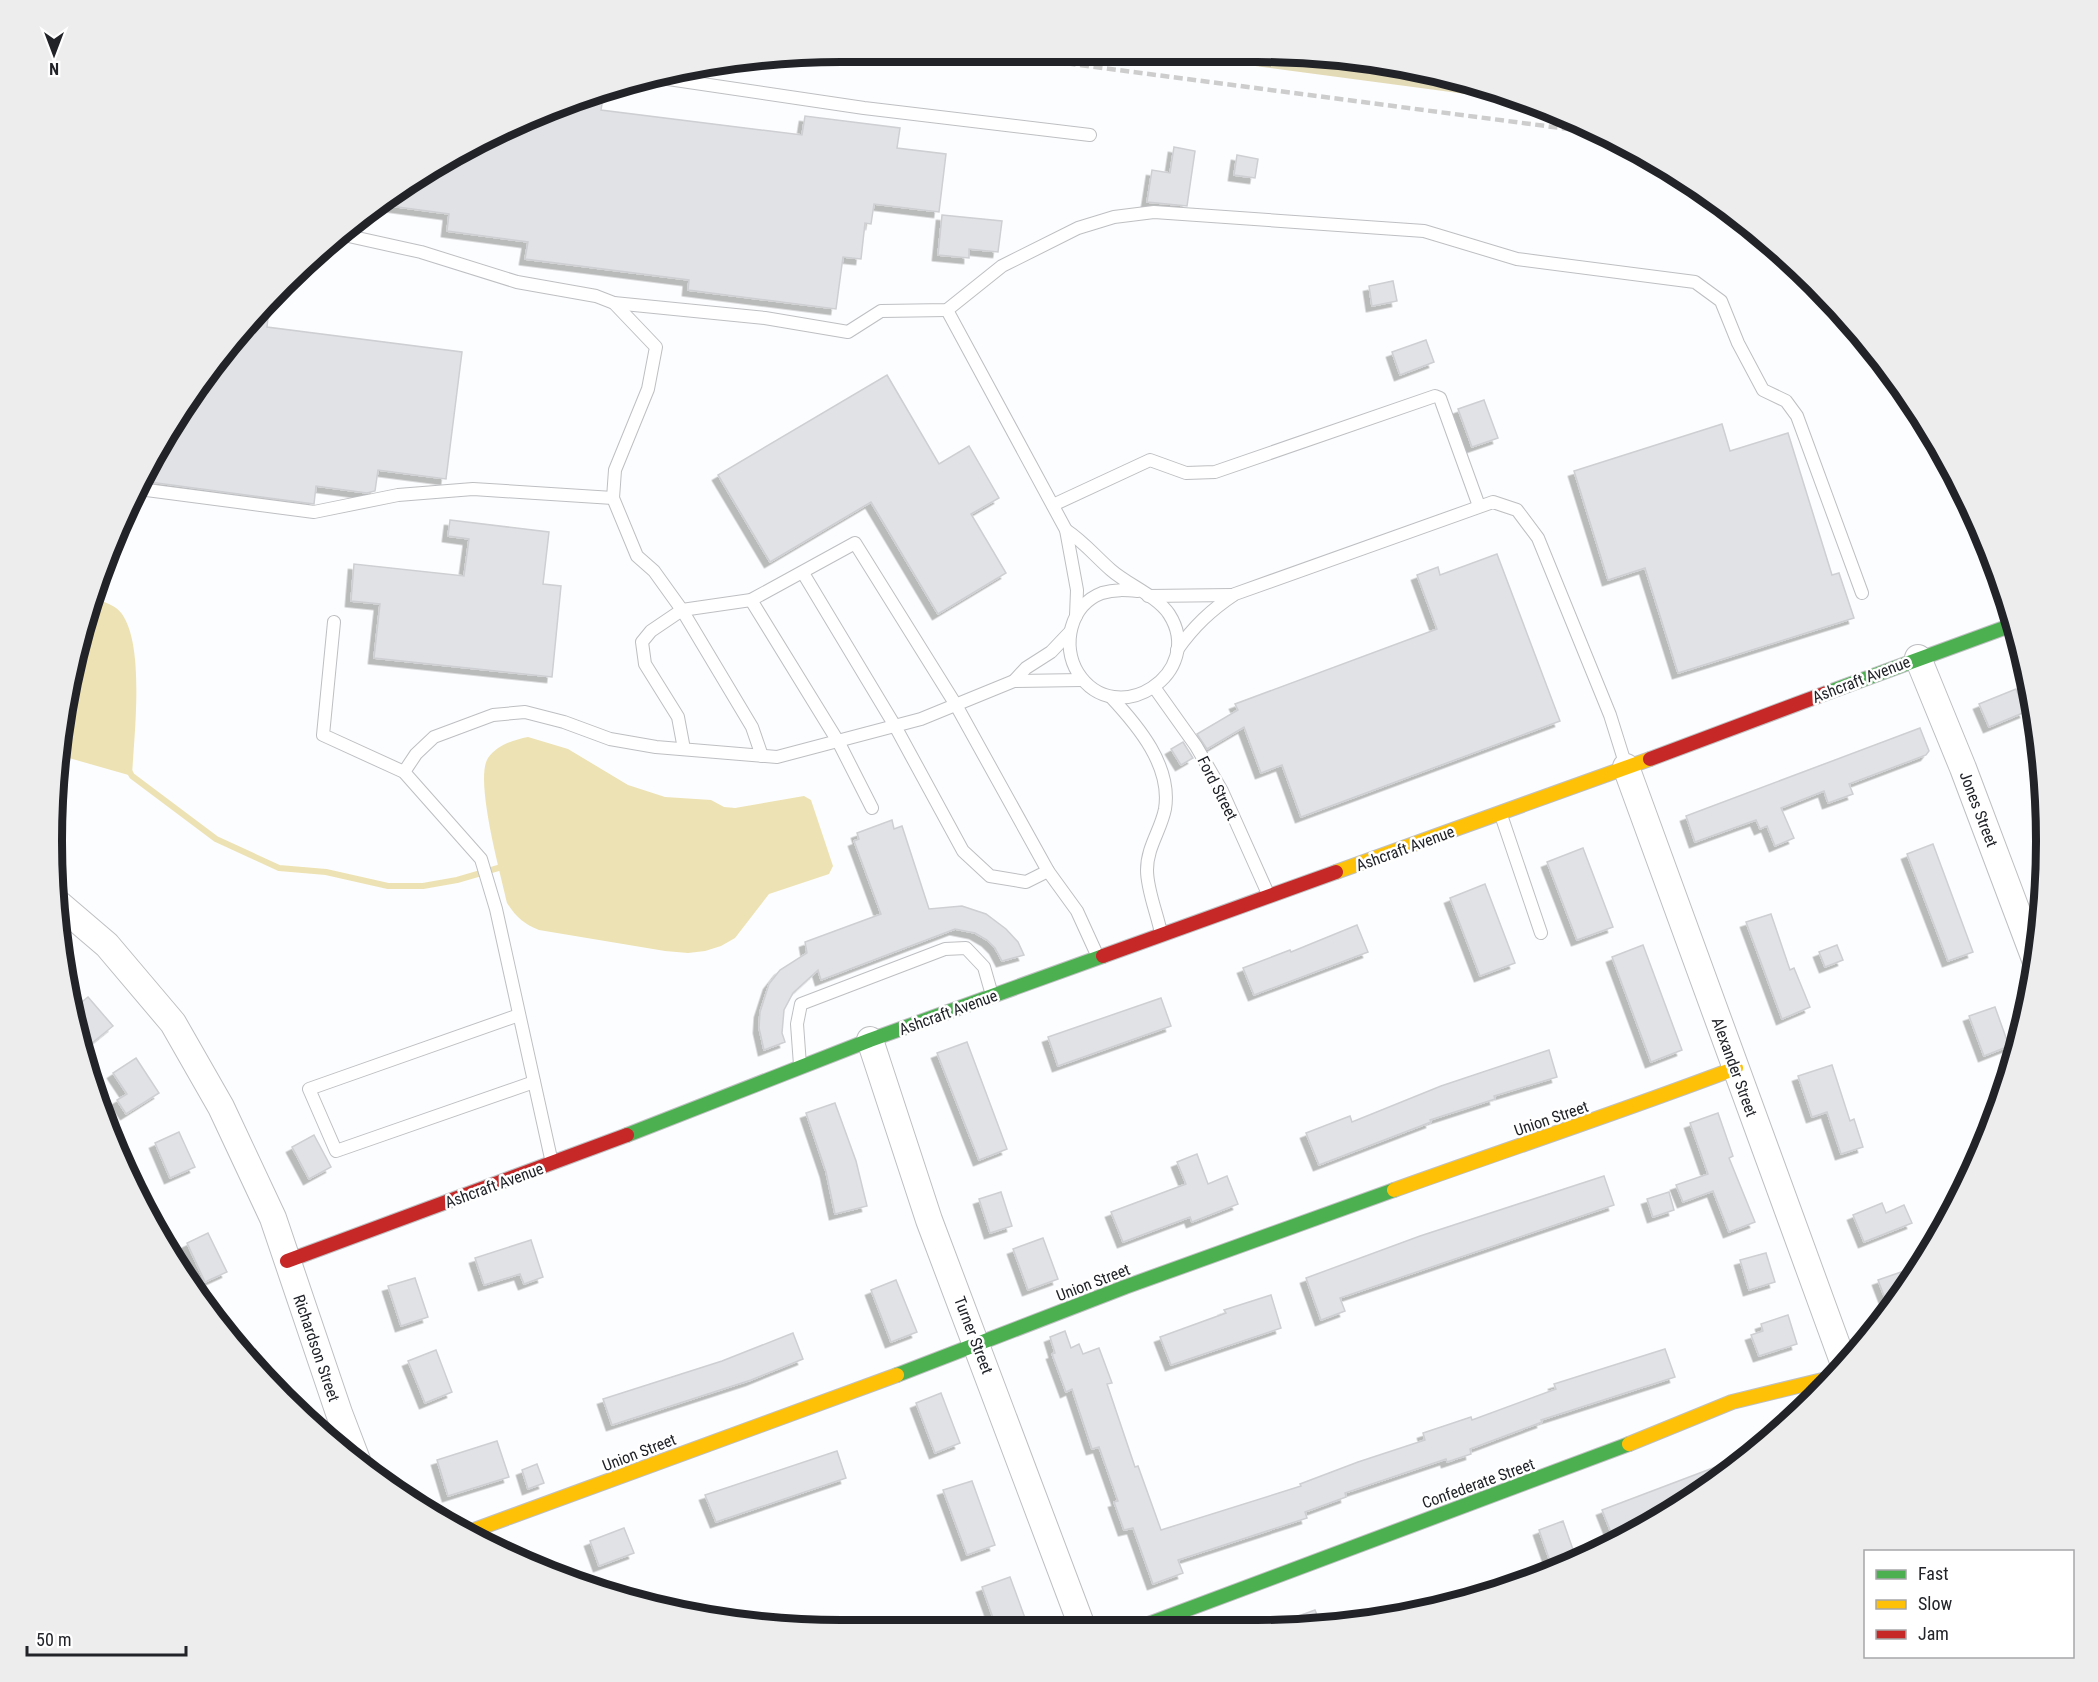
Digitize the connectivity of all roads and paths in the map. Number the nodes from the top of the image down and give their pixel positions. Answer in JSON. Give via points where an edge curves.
{"nodes":[{"id":1,"x":673,"y":80,"type":"edge"},
{"id":2,"x":1090,"y":135,"type":"dead end"},
{"id":3,"x":350,"y":236,"type":"edge"},
{"id":4,"x":614,"y":303,"type":"junction"},
{"id":5,"x":947,"y":310,"type":"junction"},
{"id":6,"x":145,"y":490,"type":"edge"},
{"id":7,"x":613,"y":498,"type":"junction"},
{"id":8,"x":1053,"y":506,"type":"junction"},
{"id":9,"x":1479,"y":506,"type":"junction"},
{"id":10,"x":1066,"y":530,"type":"junction"},
{"id":11,"x":803,"y":573,"type":"junction"},
{"id":12,"x":1862,"y":593,"type":"dead end"},
{"id":13,"x":1143,"y":594,"type":"junction"},
{"id":14,"x":1235,"y":594,"type":"junction"},
{"id":15,"x":751,"y":600,"type":"junction"},
{"id":16,"x":682,"y":610,"type":"junction"},
{"id":17,"x":1076,"y":616,"type":"junction"},
{"id":18,"x":334,"y":622,"type":"dead end"},
{"id":19,"x":2006,"y":627,"type":"edge"},
{"id":20,"x":1070,"y":632,"type":"junction"},
{"id":21,"x":1177,"y":650,"type":"junction"},
{"id":22,"x":1918,"y":658,"type":"junction"},
{"id":23,"x":1082,"y":680,"type":"junction"},
{"id":24,"x":1014,"y":681,"type":"junction"},
{"id":25,"x":1154,"y":687,"type":"junction"},
{"id":26,"x":1111,"y":697,"type":"junction"},
{"id":27,"x":956,"y":705,"type":"junction"},
{"id":28,"x":895,"y":726,"type":"junction"},
{"id":29,"x":839,"y":742,"type":"junction"},
{"id":30,"x":684,"y":749,"type":"junction"},
{"id":31,"x":762,"y":756,"type":"junction"},
{"id":32,"x":1626,"y":767,"type":"junction"},
{"id":33,"x":404,"y":772,"type":"junction"},
{"id":34,"x":872,"y":808,"type":"dead end"},
{"id":35,"x":1500,"y":814,"type":"junction"},
{"id":36,"x":1048,"y":871,"type":"junction"},
{"id":37,"x":1269,"y":897,"type":"junction"},
{"id":38,"x":65,"y":909,"type":"edge"},
{"id":39,"x":1541,"y":933,"type":"dead end"},
{"id":40,"x":1162,"y":935,"type":"junction"},
{"id":41,"x":2030,"y":945,"type":"edge"},
{"id":42,"x":1098,"y":957,"type":"junction"},
{"id":43,"x":992,"y":997,"type":"junction"},
{"id":44,"x":519,"y":1015,"type":"junction"},
{"id":45,"x":870,"y":1040,"type":"junction"},
{"id":46,"x":1736,"y":1068,"type":"junction"},
{"id":47,"x":800,"y":1069,"type":"junction"},
{"id":48,"x":534,"y":1082,"type":"junction"},
{"id":49,"x":552,"y":1164,"type":"junction"},
{"id":50,"x":287,"y":1261,"type":"junction"},
{"id":51,"x":978,"y":1346,"type":"junction"},
{"id":52,"x":1841,"y":1357,"type":"edge"},
{"id":53,"x":1818,"y":1381,"type":"edge"},
{"id":54,"x":353,"y":1448,"type":"edge"},
{"id":55,"x":476,"y":1529,"type":"edge"},
{"id":56,"x":1080,"y":1620,"type":"edge"},
{"id":57,"x":1158,"y":1620,"type":"edge"}],
"edges":[{"from":1,"to":2,"type":"lane"},
{"from":3,"to":4,"type":"lane","via":[[421,252],[517,282],[596,296]]},
{"from":4,"to":5,"type":"lane","via":[[765,318],[848,332],[881,311]]},
{"from":4,"to":7,"type":"lane","via":[[656,347],[648,389],[615,470]]},
{"from":5,"to":8,"type":"lane"},
{"from":5,"to":12,"type":"lane","via":[[1002,266],[1078,228],[1114,217],[1154,212],[1425,231],[1517,259],[1695,282],[1721,301],[1764,390],[1786,401],[1797,417]]},
{"from":6,"to":7,"type":"lane","via":[[314,512],[398,495],[473,489]]},
{"from":7,"to":16,"type":"lane","via":[[637,556],[654,571]]},
{"from":8,"to":9,"type":"lane","via":[[1150,460],[1186,473],[1215,472],[1435,396],[1440,398]]},
{"from":8,"to":10,"type":"lane"},
{"from":9,"to":14,"type":"lane"},
{"from":9,"to":32,"type":"lane","via":[[1492,502],[1517,510],[1538,538],[1610,715]]},
{"from":10,"to":13,"type":"lane"},
{"from":10,"to":17,"type":"lane","via":[[1077,590]]},
{"from":11,"to":15,"type":"lane"},
{"from":11,"to":27,"type":"lane","via":[[855,543]]},
{"from":11,"to":28,"type":"lane"},
{"from":13,"to":14,"type":"lane"},
{"from":13,"to":17,"type":"lane","via":[[1120,589],[1101,593]]},
{"from":13,"to":21,"type":"lane","via":[[1169,614],[1176,631]]},
{"from":14,"to":21,"type":"lane","via":[[1209,611]]},
{"from":15,"to":16,"type":"lane"},
{"from":15,"to":29,"type":"lane"},
{"from":16,"to":30,"type":"lane","via":[[651,631],[642,642],[642,653],[678,717]]},
{"from":16,"to":31,"type":"lane","via":[[752,727]]},
{"from":17,"to":20,"type":"lane"},
{"from":18,"to":33,"type":"lane","via":[[323,735]]},
{"from":19,"to":22,"type":"street","name":"Ashcraft Avenue"},
{"from":20,"to":23,"type":"lane","via":[[1071,657]]},
{"from":20,"to":24,"type":"lane"},
{"from":21,"to":25,"type":"lane","via":[[1172,668]]},
{"from":22,"to":32,"type":"street","name":"Ashcraft Avenue"},
{"from":22,"to":41,"type":"street","name":"Jones Street"},
{"from":23,"to":24,"type":"lane"},
{"from":23,"to":26,"type":"lane"},
{"from":24,"to":27,"type":"lane"},
{"from":25,"to":26,"type":"lane","via":[[1128,698]]},
{"from":25,"to":37,"type":"lane","name":"Ford Street","via":[[1222,791]]},
{"from":26,"to":40,"type":"lane","via":[[1139,728],[1162,773],[1165,809],[1152,841],[1147,871]]},
{"from":27,"to":28,"type":"lane"},
{"from":27,"to":36,"type":"lane"},
{"from":28,"to":29,"type":"lane"},
{"from":28,"to":36,"type":"lane","via":[[963,851],[990,876],[1026,882]]},
{"from":29,"to":31,"type":"lane","via":[[777,757]]},
{"from":29,"to":34,"type":"lane"},
{"from":30,"to":31,"type":"lane"},
{"from":30,"to":33,"type":"lane","via":[[610,739],[525,712],[493,716],[434,737]]},
{"from":32,"to":35,"type":"street","name":"Ashcraft Avenue"},
{"from":32,"to":46,"type":"street","name":"Alexander Street"},
{"from":33,"to":44,"type":"lane","via":[[481,859]]},
{"from":35,"to":37,"type":"street","name":"Ashcraft Avenue"},
{"from":35,"to":39,"type":"lane"},
{"from":36,"to":42,"type":"lane","via":[[1077,911]]},
{"from":37,"to":40,"type":"street","name":"Ashcraft Avenue"},
{"from":38,"to":50,"type":"street","via":[[107,945],[173,1023],[221,1107],[273,1218]]},
{"from":40,"to":42,"type":"street","name":"Ashcraft Avenue"},
{"from":42,"to":43,"type":"street","name":"Ashcraft Avenue"},
{"from":43,"to":45,"type":"street","name":"Ashcraft Avenue"},
{"from":43,"to":47,"type":"lane","via":[[984,967],[966,948],[945,949],[801,1004],[797,1024]]},
{"from":44,"to":48,"type":"lane"},
{"from":44,"to":48,"type":"lane","via":[[309,1089],[336,1151]]},
{"from":45,"to":47,"type":"street","name":"Ashcraft Avenue"},
{"from":45,"to":51,"type":"street","name":"Turner Street","via":[[929,1220]]},
{"from":46,"to":51,"type":"street","name":"Union Street","via":[[1125,1287]]},
{"from":46,"to":52,"type":"street","name":"Alexander Street"},
{"from":47,"to":49,"type":"street","name":"Ashcraft Avenue"},
{"from":48,"to":49,"type":"lane"},
{"from":49,"to":50,"type":"street","name":"Ashcraft Avenue"},
{"from":50,"to":54,"type":"street","name":"Richardson Street"},
{"from":51,"to":55,"type":"street","name":"Union Street"},
{"from":51,"to":56,"type":"street","name":"Turner Street"},
{"from":53,"to":57,"type":"street","name":"Confederate Street","via":[[1732,1402]]}]}
